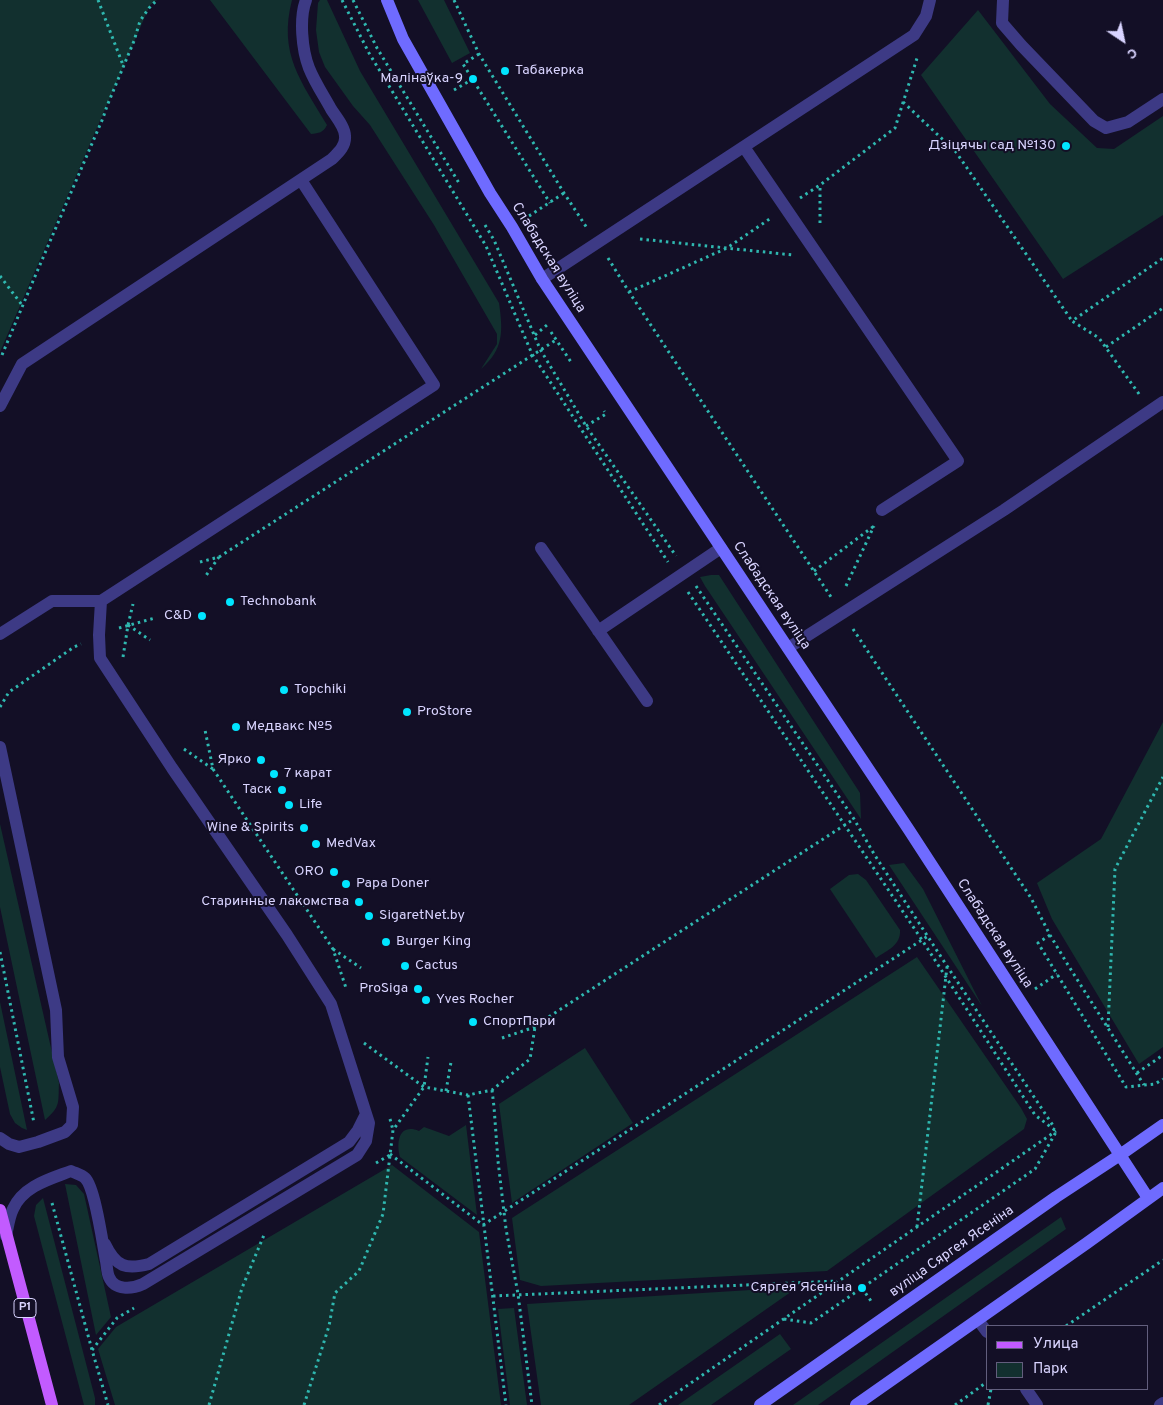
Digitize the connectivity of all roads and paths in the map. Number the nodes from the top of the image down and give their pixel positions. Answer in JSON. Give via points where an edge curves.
{"nodes":[{"id":1,"x":98,"y":0,"type":"edge"},
{"id":2,"x":157,"y":0,"type":"edge"},
{"id":3,"x":306,"y":0,"type":"edge"},
{"id":4,"x":387,"y":0,"type":"edge"},
{"id":5,"x":454,"y":0,"type":"edge"},
{"id":6,"x":930,"y":0,"type":"edge"},
{"id":7,"x":1003,"y":0,"type":"edge"},
{"id":8,"x":921,"y":46,"type":"dead end"},
{"id":9,"x":479,"y":54,"type":"junction"},
{"id":10,"x":123,"y":66,"type":"junction"},
{"id":11,"x":1163,"y":99,"type":"edge"},
{"id":12,"x":903,"y":102,"type":"junction"},
{"id":13,"x":744,"y":147,"type":"junction"},
{"id":14,"x":301,"y":180,"type":"junction"},
{"id":15,"x":550,"y":203,"type":"dead end"},
{"id":16,"x":785,"y":208,"type":"junction"},
{"id":17,"x":636,"y":239,"type":"dead end"},
{"id":18,"x":597,"y":244,"type":"junction"},
{"id":19,"x":728,"y":248,"type":"junction"},
{"id":20,"x":820,"y":258,"type":"junction"},
{"id":21,"x":1163,"y":258,"type":"edge"},
{"id":22,"x":0,"y":276,"type":"edge"},
{"id":23,"x":542,"y":280,"type":"junction"},
{"id":24,"x":629,"y":292,"type":"junction"},
{"id":25,"x":22,"y":306,"type":"junction"},
{"id":26,"x":1163,"y":308,"type":"edge"},
{"id":27,"x":1072,"y":321,"type":"junction"},
{"id":28,"x":547,"y":325,"type":"dead end"},
{"id":29,"x":535,"y":335,"type":"dead end"},
{"id":30,"x":556,"y":340,"type":"dead end"},
{"id":31,"x":1106,"y":347,"type":"junction"},
{"id":32,"x":0,"y":360,"type":"edge"},
{"id":33,"x":1163,"y":402,"type":"edge"},
{"id":34,"x":0,"y":406,"type":"edge"},
{"id":35,"x":1151,"y":411,"type":"junction"},
{"id":36,"x":606,"y":414,"type":"dead end"},
{"id":37,"x":586,"y":426,"type":"dead end"},
{"id":38,"x":882,"y":510,"type":"dead end"},
{"id":39,"x":541,"y":548,"type":"dead end"},
{"id":40,"x":721,"y":548,"type":"junction"},
{"id":41,"x":219,"y":557,"type":"junction"},
{"id":42,"x":195,"y":563,"type":"dead end"},
{"id":43,"x":814,"y":571,"type":"junction"},
{"id":44,"x":205,"y":577,"type":"dead end"},
{"id":45,"x":134,"y":600,"type":"dead end"},
{"id":46,"x":101,"y":601,"type":"junction"},
{"id":47,"x":840,"y":610,"type":"junction"},
{"id":48,"x":154,"y":618,"type":"dead end"},
{"id":49,"x":128,"y":625,"type":"junction"},
{"id":50,"x":598,"y":631,"type":"junction"},
{"id":51,"x":0,"y":634,"type":"edge"},
{"id":52,"x":99,"y":635,"type":"junction"},
{"id":53,"x":150,"y":640,"type":"dead end"},
{"id":54,"x":788,"y":648,"type":"junction"},
{"id":55,"x":123,"y":657,"type":"dead end"},
{"id":56,"x":647,"y":701,"type":"dead end"},
{"id":57,"x":0,"y":707,"type":"edge"},
{"id":58,"x":205,"y":730,"type":"dead end"},
{"id":59,"x":0,"y":747,"type":"edge"},
{"id":60,"x":183,"y":748,"type":"dead end"},
{"id":61,"x":214,"y":769,"type":"junction"},
{"id":62,"x":1163,"y":777,"type":"edge"},
{"id":63,"x":854,"y":820,"type":"dead end"},
{"id":64,"x":1050,"y":935,"type":"junction"},
{"id":65,"x":928,"y":936,"type":"dead end"},
{"id":66,"x":0,"y":952,"type":"edge"},
{"id":67,"x":947,"y":966,"type":"dead end"},
{"id":68,"x":361,"y":968,"type":"dead end"},
{"id":69,"x":1057,"y":974,"type":"junction"},
{"id":70,"x":1019,"y":1000,"type":"junction"},
{"id":71,"x":1108,"y":1027,"type":"junction"},
{"id":72,"x":535,"y":1028,"type":"junction"},
{"id":73,"x":502,"y":1038,"type":"dead end"},
{"id":74,"x":364,"y":1044,"type":"dead end"},
{"id":75,"x":1163,"y":1055,"type":"edge"},
{"id":76,"x":428,"y":1057,"type":"dead end"},
{"id":77,"x":451,"y":1062,"type":"dead end"},
{"id":78,"x":1137,"y":1073,"type":"junction"},
{"id":79,"x":1163,"y":1079,"type":"edge"},
{"id":80,"x":1144,"y":1085,"type":"junction"},
{"id":81,"x":424,"y":1087,"type":"junction"},
{"id":82,"x":492,"y":1090,"type":"junction"},
{"id":83,"x":446,"y":1091,"type":"junction"},
{"id":84,"x":468,"y":1095,"type":"junction"},
{"id":85,"x":366,"y":1114,"type":"junction"},
{"id":86,"x":1163,"y":1125,"type":"edge"},
{"id":87,"x":36,"y":1131,"type":"dead end"},
{"id":88,"x":0,"y":1138,"type":"edge"},
{"id":89,"x":390,"y":1154,"type":"junction"},
{"id":90,"x":1120,"y":1155,"type":"junction"},
{"id":91,"x":1163,"y":1188,"type":"edge"},
{"id":92,"x":1148,"y":1198,"type":"junction"},
{"id":93,"x":52,"y":1203,"type":"dead end"},
{"id":94,"x":0,"y":1210,"type":"edge"},
{"id":95,"x":504,"y":1211,"type":"junction"},
{"id":96,"x":483,"y":1225,"type":"junction"},
{"id":97,"x":917,"y":1227,"type":"junction"},
{"id":98,"x":267,"y":1229,"type":"dead end"},
{"id":99,"x":101,"y":1235,"type":"junction"},
{"id":100,"x":6,"y":1236,"type":"junction"},
{"id":101,"x":1163,"y":1260,"type":"edge"},
{"id":102,"x":839,"y":1281,"type":"junction"},
{"id":103,"x":518,"y":1294,"type":"junction"},
{"id":104,"x":493,"y":1296,"type":"junction"},
{"id":105,"x":783,"y":1319,"type":"junction"},
{"id":106,"x":978,"y":1320,"type":"junction"},
{"id":107,"x":1067,"y":1325,"type":"edge"},
{"id":108,"x":986,"y":1331,"type":"edge"},
{"id":109,"x":986,"y":1383,"type":"edge"},
{"id":110,"x":991,"y":1390,"type":"edge"},
{"id":111,"x":1027,"y":1390,"type":"edge"},
{"id":112,"x":1163,"y":1403,"type":"edge"},
{"id":113,"x":52,"y":1405,"type":"edge"},
{"id":114,"x":108,"y":1405,"type":"edge"},
{"id":115,"x":209,"y":1405,"type":"edge"},
{"id":116,"x":304,"y":1405,"type":"edge"},
{"id":117,"x":506,"y":1405,"type":"edge"},
{"id":118,"x":532,"y":1405,"type":"edge"},
{"id":119,"x":658,"y":1405,"type":"edge"},
{"id":120,"x":760,"y":1405,"type":"edge"},
{"id":121,"x":856,"y":1405,"type":"edge"},
{"id":122,"x":955,"y":1405,"type":"edge"},
{"id":123,"x":988,"y":1405,"type":"edge"},
{"id":124,"x":1037,"y":1405,"type":"edge"},
{"id":125,"x":1160,"y":1405,"type":"edge"}],
"edges":[{"from":1,"to":10,"type":"path"},
{"from":2,"to":10,"type":"path","via":[[140,21]]},
{"from":3,"to":14,"type":"lane","via":[[301,28],[308,66],[346,136],[342,149],[332,159]]},
{"from":4,"to":23,"type":"main road","name":"Слабадская вуліца","via":[[403,40]]},
{"from":5,"to":9,"type":"path"},
{"from":6,"to":13,"type":"lane","via":[[926,16],[914,35]]},
{"from":7,"to":11,"type":"lane","via":[[1002,23],[1094,121],[1106,128],[1128,122]]},
{"from":8,"to":12,"type":"path"},
{"from":9,"to":15,"type":"path","via":[[463,64]]},
{"from":9,"to":18,"type":"path"},
{"from":10,"to":25,"type":"path"},
{"from":12,"to":16,"type":"path","via":[[895,128]]},
{"from":12,"to":27,"type":"path","via":[[956,152]]},
{"from":13,"to":16,"type":"lane"},
{"from":13,"to":18,"type":"lane"},
{"from":14,"to":34,"type":"lane","via":[[22,364]]},
{"from":14,"to":46,"type":"lane","via":[[434,385]]},
{"from":16,"to":19,"type":"path"},
{"from":16,"to":20,"type":"lane"},
{"from":17,"to":19,"type":"path"},
{"from":18,"to":23,"type":"lane"},
{"from":18,"to":24,"type":"path"},
{"from":19,"to":20,"type":"path"},
{"from":19,"to":24,"type":"path"},
{"from":20,"to":38,"type":"lane","via":[[958,461]]},
{"from":21,"to":27,"type":"path"},
{"from":22,"to":25,"type":"path"},
{"from":23,"to":40,"type":"main road","name":"Слабадская вуліца"},
{"from":24,"to":43,"type":"path"},
{"from":25,"to":32,"type":"path"},
{"from":26,"to":31,"type":"path"},
{"from":27,"to":31,"type":"path","via":[[1099,338]]},
{"from":28,"to":29,"type":"path"},
{"from":30,"to":41,"type":"path"},
{"from":31,"to":35,"type":"path"},
{"from":33,"to":35,"type":"lane"},
{"from":35,"to":47,"type":"lane","via":[[1004,510]]},
{"from":36,"to":37,"type":"path"},
{"from":39,"to":50,"type":"lane"},
{"from":40,"to":50,"type":"lane"},
{"from":40,"to":54,"type":"main road","name":"Слабадская вуліца"},
{"from":41,"to":42,"type":"path"},
{"from":41,"to":44,"type":"path"},
{"from":43,"to":47,"type":"path"},
{"from":43,"to":47,"type":"path","via":[[874,525]]},
{"from":45,"to":49,"type":"path"},
{"from":46,"to":51,"type":"lane","via":[[52,601]]},
{"from":46,"to":52,"type":"lane"},
{"from":47,"to":54,"type":"lane"},
{"from":47,"to":64,"type":"path","via":[[1031,898]]},
{"from":48,"to":49,"type":"path"},
{"from":49,"to":52,"type":"path"},
{"from":49,"to":53,"type":"path"},
{"from":49,"to":55,"type":"path"},
{"from":50,"to":56,"type":"lane"},
{"from":52,"to":57,"type":"path","via":[[74,647],[9,692]]},
{"from":52,"to":85,"type":"lane","via":[[100,658],[331,1004]]},
{"from":54,"to":70,"type":"main road","name":"Слабадская вуліца"},
{"from":58,"to":61,"type":"path"},
{"from":59,"to":88,"type":"lane","via":[[56,1010],[58,1057],[73,1108],[72,1126],[64,1132],[19,1148]]},
{"from":60,"to":61,"type":"path"},
{"from":61,"to":68,"type":"path","via":[[333,949]]},
{"from":62,"to":71,"type":"path","via":[[1115,869]]},
{"from":63,"to":72,"type":"path"},
{"from":64,"to":69,"type":"path","via":[[1038,943]]},
{"from":64,"to":71,"type":"path"},
{"from":65,"to":95,"type":"path"},
{"from":66,"to":87,"type":"path"},
{"from":67,"to":97,"type":"path"},
{"from":69,"to":70,"type":"path"},
{"from":69,"to":80,"type":"path","via":[[1126,1087]]},
{"from":70,"to":90,"type":"main road","name":"Слабадская вуліца"},
{"from":71,"to":78,"type":"path"},
{"from":72,"to":73,"type":"path"},
{"from":72,"to":82,"type":"path","via":[[530,1059]]},
{"from":74,"to":81,"type":"path"},
{"from":75,"to":78,"type":"path"},
{"from":76,"to":81,"type":"path"},
{"from":77,"to":83,"type":"path"},
{"from":78,"to":80,"type":"path"},
{"from":79,"to":80,"type":"path","via":[[1156,1084]]},
{"from":81,"to":83,"type":"path"},
{"from":81,"to":89,"type":"path","via":[[393,1130]]},
{"from":82,"to":84,"type":"path"},
{"from":82,"to":95,"type":"path"},
{"from":83,"to":84,"type":"path"},
{"from":84,"to":96,"type":"path"},
{"from":85,"to":99,"type":"lane","via":[[349,1142],[149,1264],[134,1268],[120,1264]]},
{"from":85,"to":99,"type":"lane","via":[[369,1123],[366,1141],[357,1155],[143,1284],[123,1288],[109,1277]]},
{"from":86,"to":90,"type":"main road","name":"вуліца Сяргея Ясеніна"},
{"from":89,"to":96,"type":"path"},
{"from":89,"to":116,"type":"path","via":[[383,1214],[358,1271],[335,1293],[329,1326]]},
{"from":90,"to":92,"type":"main road","name":"Слабадская вуліца"},
{"from":90,"to":120,"type":"main road","name":"вуліца Сяргея Ясеніна"},
{"from":91,"to":92,"type":"main road"},
{"from":92,"to":106,"type":"main road"},
{"from":93,"to":114,"type":"path"},
{"from":94,"to":100,"type":"main road","number":"Р1"},
{"from":95,"to":96,"type":"path"},
{"from":95,"to":103,"type":"path"},
{"from":96,"to":104,"type":"path"},
{"from":97,"to":102,"type":"path"},
{"from":97,"to":105,"type":"path","via":[[1056,1131],[1036,1169],[811,1322]]},
{"from":98,"to":115,"type":"path","via":[[242,1288]]},
{"from":99,"to":100,"type":"lane","via":[[91,1189],[85,1178],[71,1171],[25,1192],[13,1208]]},
{"from":100,"to":113,"type":"main road","number":"Р1"},
{"from":101,"to":107,"type":"path"},
{"from":102,"to":103,"type":"path"},
{"from":102,"to":105,"type":"path"},
{"from":103,"to":104,"type":"path"},
{"from":103,"to":118,"type":"path"},
{"from":104,"to":117,"type":"path"},
{"from":105,"to":119,"type":"path"},
{"from":106,"to":108,"type":"lane"},
{"from":106,"to":121,"type":"main road"},
{"from":109,"to":122,"type":"path"},
{"from":110,"to":123,"type":"path"},
{"from":111,"to":124,"type":"lane"},
{"from":112,"to":125,"type":"lane"}]}
